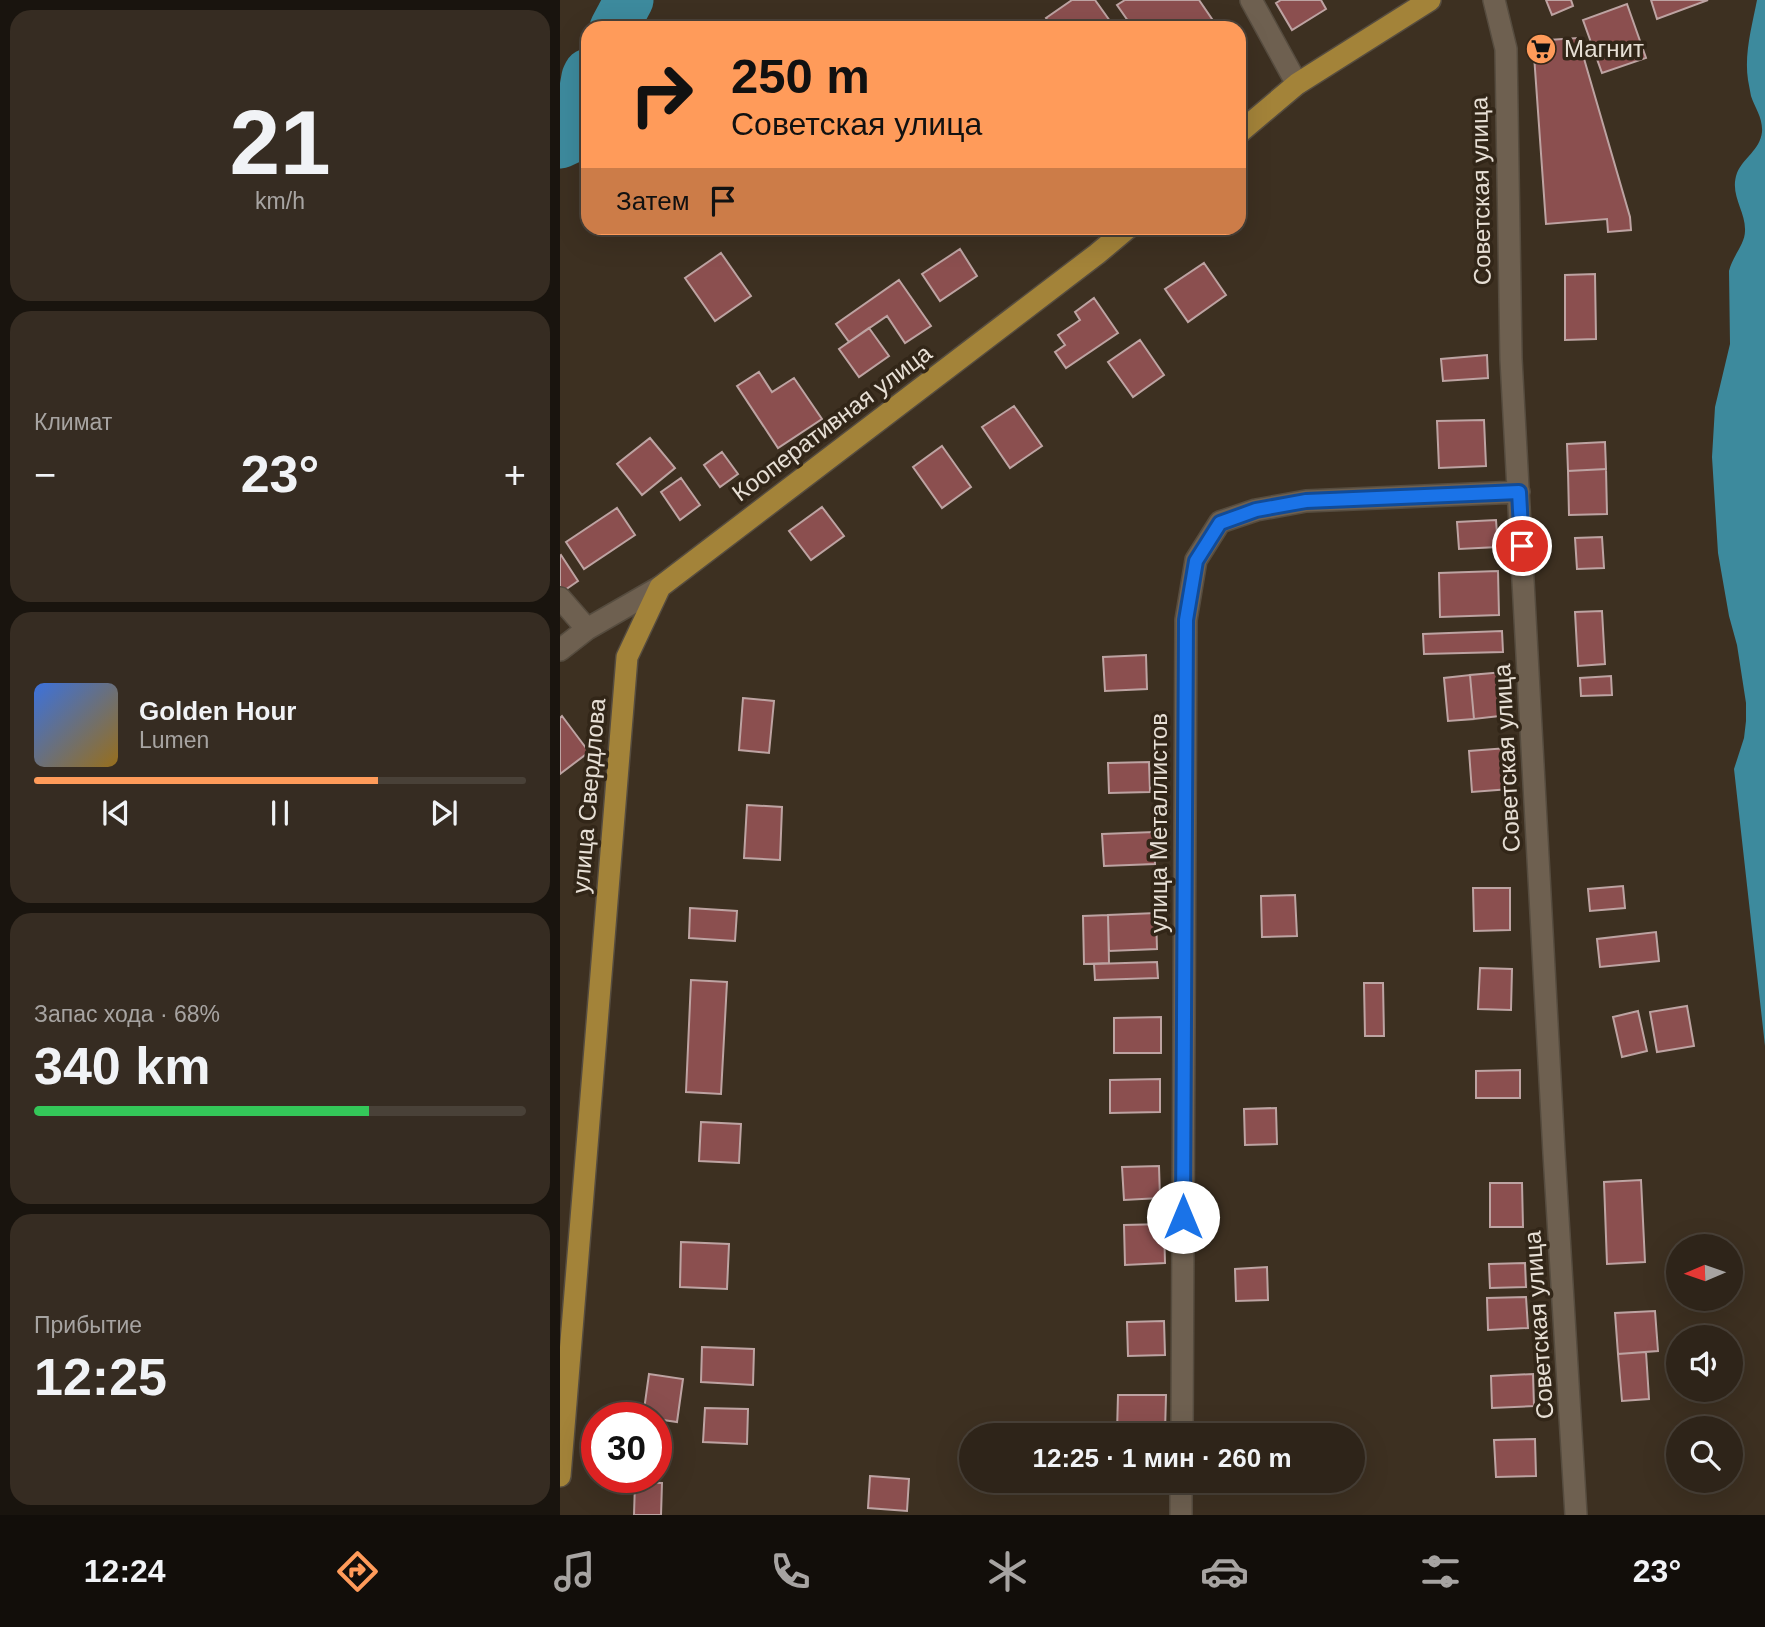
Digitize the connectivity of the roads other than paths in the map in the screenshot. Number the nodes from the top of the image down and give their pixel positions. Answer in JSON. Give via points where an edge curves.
{"nodes":[{"id":1,"x":1251,"y":0,"type":"edge"},
{"id":2,"x":1430,"y":0,"type":"edge"},
{"id":3,"x":1494,"y":0,"type":"edge"},
{"id":4,"x":1297,"y":84,"type":"junction"},
{"id":5,"x":1246,"y":127,"type":"edge"},
{"id":6,"x":1120,"y":235,"type":"edge"},
{"id":7,"x":1519,"y":492,"type":"junction"},
{"id":8,"x":660,"y":587,"type":"junction"},
{"id":9,"x":560,"y":598,"type":"edge"},
{"id":10,"x":587,"y":629,"type":"junction"},
{"id":11,"x":560,"y":650,"type":"edge"},
{"id":12,"x":1182,"y":1423,"type":"edge"},
{"id":13,"x":560,"y":1476,"type":"edge"},
{"id":14,"x":1181,"y":1493,"type":"edge"},
{"id":15,"x":1181,"y":1515,"type":"edge"},
{"id":16,"x":1577,"y":1515,"type":"edge"}],
"edges":[{"from":1,"to":4,"type":"street"},
{"from":2,"to":4,"type":"main road"},
{"from":3,"to":7,"type":"street","name":"Советская улица","via":[[1506,49],[1511,359]]},
{"from":4,"to":5,"type":"main road"},
{"from":6,"to":8,"type":"main road","name":"Кооперативная улица"},
{"from":7,"to":12,"type":"street","name":"улица Металлистов","via":[[1306,501],[1256,510],[1220,523],[1196,561],[1186,620]]},
{"from":7,"to":16,"type":"street","name":"Советская улица"},
{"from":8,"to":10,"type":"street","name":"Кооперативная улица"},
{"from":8,"to":13,"type":"main road","name":"улица Свердлова","via":[[627,657]]},
{"from":9,"to":10,"type":"street"},
{"from":10,"to":11,"type":"street","name":"Кооперативная улица"},
{"from":14,"to":15,"type":"street"}]}
